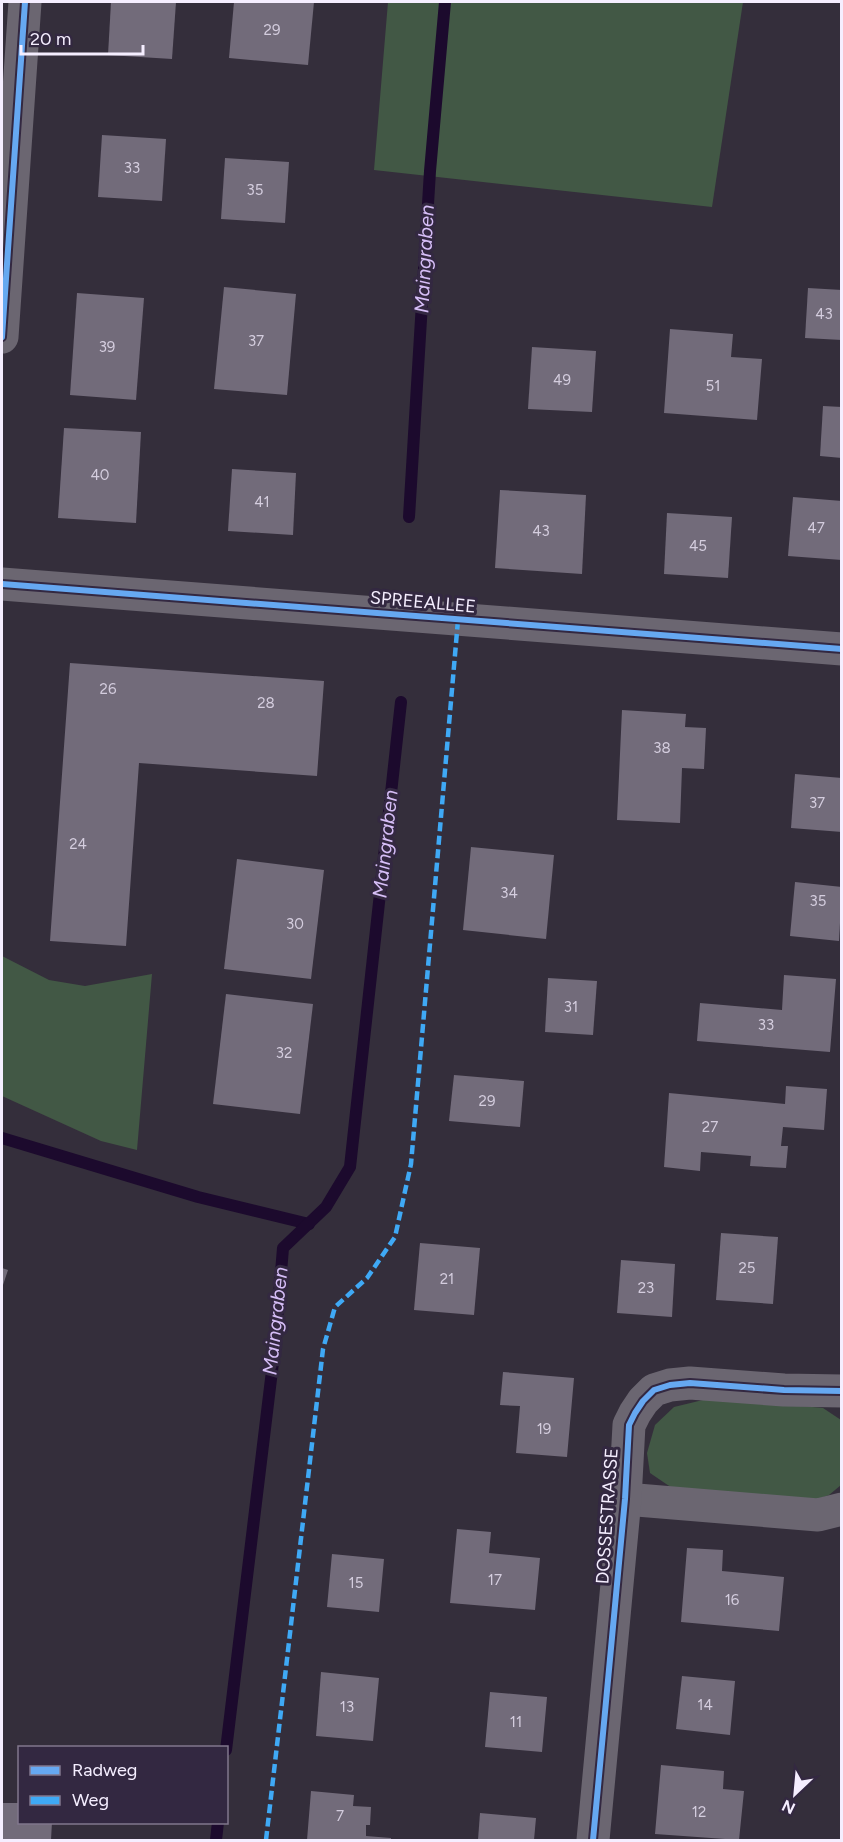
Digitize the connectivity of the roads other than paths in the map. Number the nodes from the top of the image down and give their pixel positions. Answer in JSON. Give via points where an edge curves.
{"nodes":[{"id":1,"x":25,"y":2,"type":"edge"},
{"id":2,"x":11,"y":63,"type":"edge"},
{"id":3,"x":4,"y":279,"type":"edge"},
{"id":4,"x":2,"y":337,"type":"edge"},
{"id":5,"x":2,"y":584,"type":"edge"},
{"id":6,"x":842,"y":649,"type":"edge"},
{"id":7,"x":842,"y":1391,"type":"edge"},
{"id":8,"x":625,"y":1499,"type":"junction"},
{"id":9,"x":842,"y":1509,"type":"edge"},
{"id":10,"x":593,"y":1840,"type":"edge"}],
"edges":[{"from":1,"to":2,"type":"street"},
{"from":2,"to":3,"type":"street"},
{"from":3,"to":4,"type":"street"},
{"from":5,"to":6,"type":"street","name":"SPREEALLEE"},
{"from":7,"to":8,"type":"street","name":"DOSSESTRASSE","via":[[690,1383],[654,1390],[629,1425]]},
{"from":8,"to":9,"type":"street","name":"DOSSESTRASSE","via":[[818,1515]]},
{"from":8,"to":10,"type":"street","name":"DOSSESTRASSE"}]}
